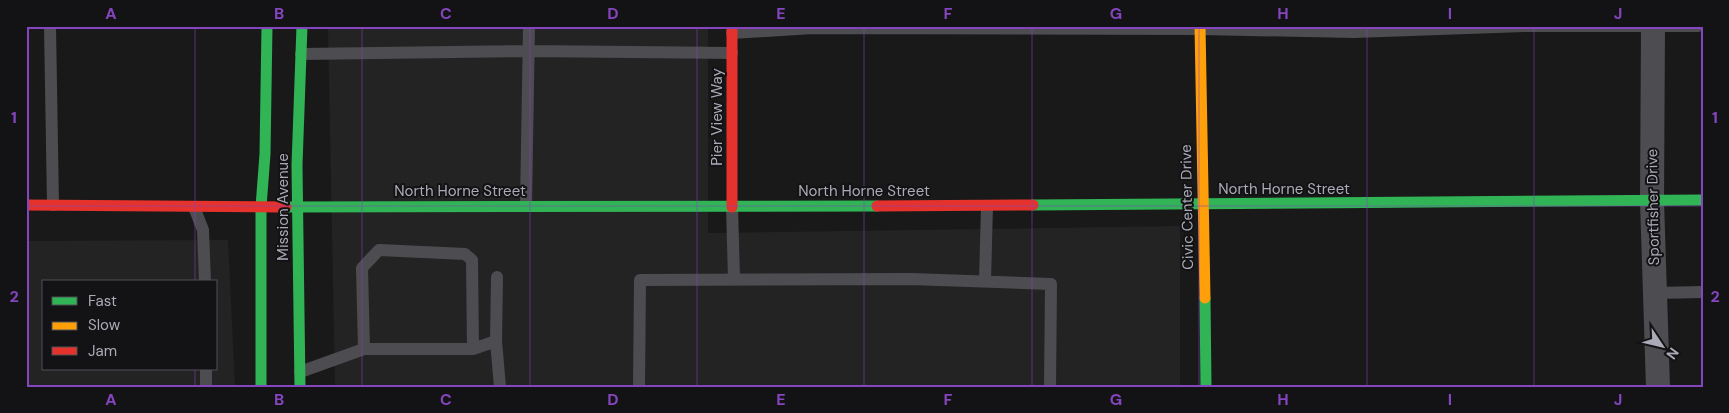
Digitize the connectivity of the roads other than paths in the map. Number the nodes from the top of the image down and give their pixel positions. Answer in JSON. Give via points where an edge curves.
{"nodes":[{"id":1,"x":50,"y":26,"type":"edge"},
{"id":2,"x":267,"y":26,"type":"edge"},
{"id":3,"x":302,"y":26,"type":"edge"},
{"id":4,"x":529,"y":26,"type":"edge"},
{"id":5,"x":1698,"y":26,"type":"edge"},
{"id":6,"x":1653,"y":27,"type":"edge"},
{"id":7,"x":1200,"y":28,"type":"edge"},
{"id":8,"x":732,"y":30,"type":"edge"},
{"id":9,"x":530,"y":51,"type":"junction"},
{"id":10,"x":732,"y":52,"type":"junction"},
{"id":11,"x":301,"y":54,"type":"junction"},
{"id":12,"x":1703,"y":200,"type":"edge"},
{"id":13,"x":1652,"y":201,"type":"junction"},
{"id":14,"x":26,"y":204,"type":"edge"},
{"id":15,"x":1202,"y":204,"type":"junction"},
{"id":16,"x":53,"y":205,"type":"junction"},
{"id":17,"x":297,"y":206,"type":"junction"},
{"id":18,"x":526,"y":206,"type":"junction"},
{"id":19,"x":987,"y":206,"type":"junction"},
{"id":20,"x":194,"y":207,"type":"junction"},
{"id":21,"x":261,"y":207,"type":"junction"},
{"id":22,"x":732,"y":207,"type":"junction"},
{"id":23,"x":498,"y":277,"type":"dead end"},
{"id":24,"x":734,"y":279,"type":"junction"},
{"id":25,"x":205,"y":280,"type":"edge"},
{"id":26,"x":985,"y":281,"type":"junction"},
{"id":27,"x":1703,"y":292,"type":"edge"},
{"id":28,"x":1655,"y":293,"type":"junction"},
{"id":29,"x":496,"y":341,"type":"junction"},
{"id":30,"x":364,"y":349,"type":"junction"},
{"id":31,"x":473,"y":349,"type":"junction"},
{"id":32,"x":206,"y":370,"type":"edge"},
{"id":33,"x":300,"y":372,"type":"junction"},
{"id":34,"x":206,"y":387,"type":"edge"},
{"id":35,"x":261,"y":387,"type":"edge"},
{"id":36,"x":300,"y":387,"type":"edge"},
{"id":37,"x":500,"y":387,"type":"edge"},
{"id":38,"x":640,"y":387,"type":"edge"},
{"id":39,"x":1050,"y":387,"type":"edge"},
{"id":40,"x":1206,"y":387,"type":"edge"},
{"id":41,"x":1658,"y":387,"type":"edge"}],
"edges":[{"from":1,"to":16,"type":"lane"},
{"from":2,"to":21,"type":"street","name":"Mission Avenue"},
{"from":3,"to":11,"type":"street","name":"Mission Avenue"},
{"from":4,"to":9,"type":"lane"},
{"from":5,"to":6,"type":"lane"},
{"from":6,"to":7,"type":"lane","via":[[1524,26],[1354,32]]},
{"from":6,"to":13,"type":"street","name":"Sportfisher Drive"},
{"from":7,"to":8,"type":"lane"},
{"from":7,"to":15,"type":"street","name":"Civic Center Drive"},
{"from":8,"to":10,"type":"street","name":"Pier View Way"},
{"from":9,"to":10,"type":"lane"},
{"from":9,"to":11,"type":"lane"},
{"from":9,"to":18,"type":"lane"},
{"from":10,"to":22,"type":"street","name":"Pier View Way"},
{"from":11,"to":17,"type":"street","name":"Mission Avenue"},
{"from":12,"to":13,"type":"street","name":"North Horne Street"},
{"from":13,"to":15,"type":"street","name":"North Horne Street"},
{"from":13,"to":28,"type":"street","name":"Sportfisher Drive"},
{"from":14,"to":16,"type":"street","name":"North Horne Street"},
{"from":15,"to":19,"type":"street","name":"North Horne Street"},
{"from":15,"to":40,"type":"street","name":"Civic Center Drive"},
{"from":16,"to":20,"type":"street","name":"North Horne Street"},
{"from":17,"to":18,"type":"street","name":"North Horne Street"},
{"from":17,"to":21,"type":"street","name":"North Horne Street"},
{"from":17,"to":33,"type":"street","name":"Mission Avenue"},
{"from":18,"to":22,"type":"street","name":"North Horne Street"},
{"from":19,"to":22,"type":"street","name":"North Horne Street"},
{"from":19,"to":26,"type":"lane"},
{"from":20,"to":21,"type":"street","name":"North Horne Street"},
{"from":20,"to":25,"type":"lane","via":[[203,230]]},
{"from":21,"to":35,"type":"street","name":"Mission Avenue"},
{"from":22,"to":24,"type":"lane"},
{"from":23,"to":29,"type":"lane"},
{"from":24,"to":26,"type":"lane"},
{"from":24,"to":38,"type":"lane","via":[[640,280]]},
{"from":26,"to":39,"type":"lane","via":[[1051,284]]},
{"from":27,"to":28,"type":"lane"},
{"from":28,"to":41,"type":"street","name":"Sportfisher Drive"},
{"from":29,"to":31,"type":"lane"},
{"from":29,"to":37,"type":"lane"},
{"from":30,"to":31,"type":"lane"},
{"from":30,"to":31,"type":"lane","via":[[362,268],[379,250],[465,254],[472,260]]},
{"from":30,"to":33,"type":"lane"},
{"from":32,"to":34,"type":"lane"},
{"from":33,"to":36,"type":"street","name":"Mission Avenue"}]}
